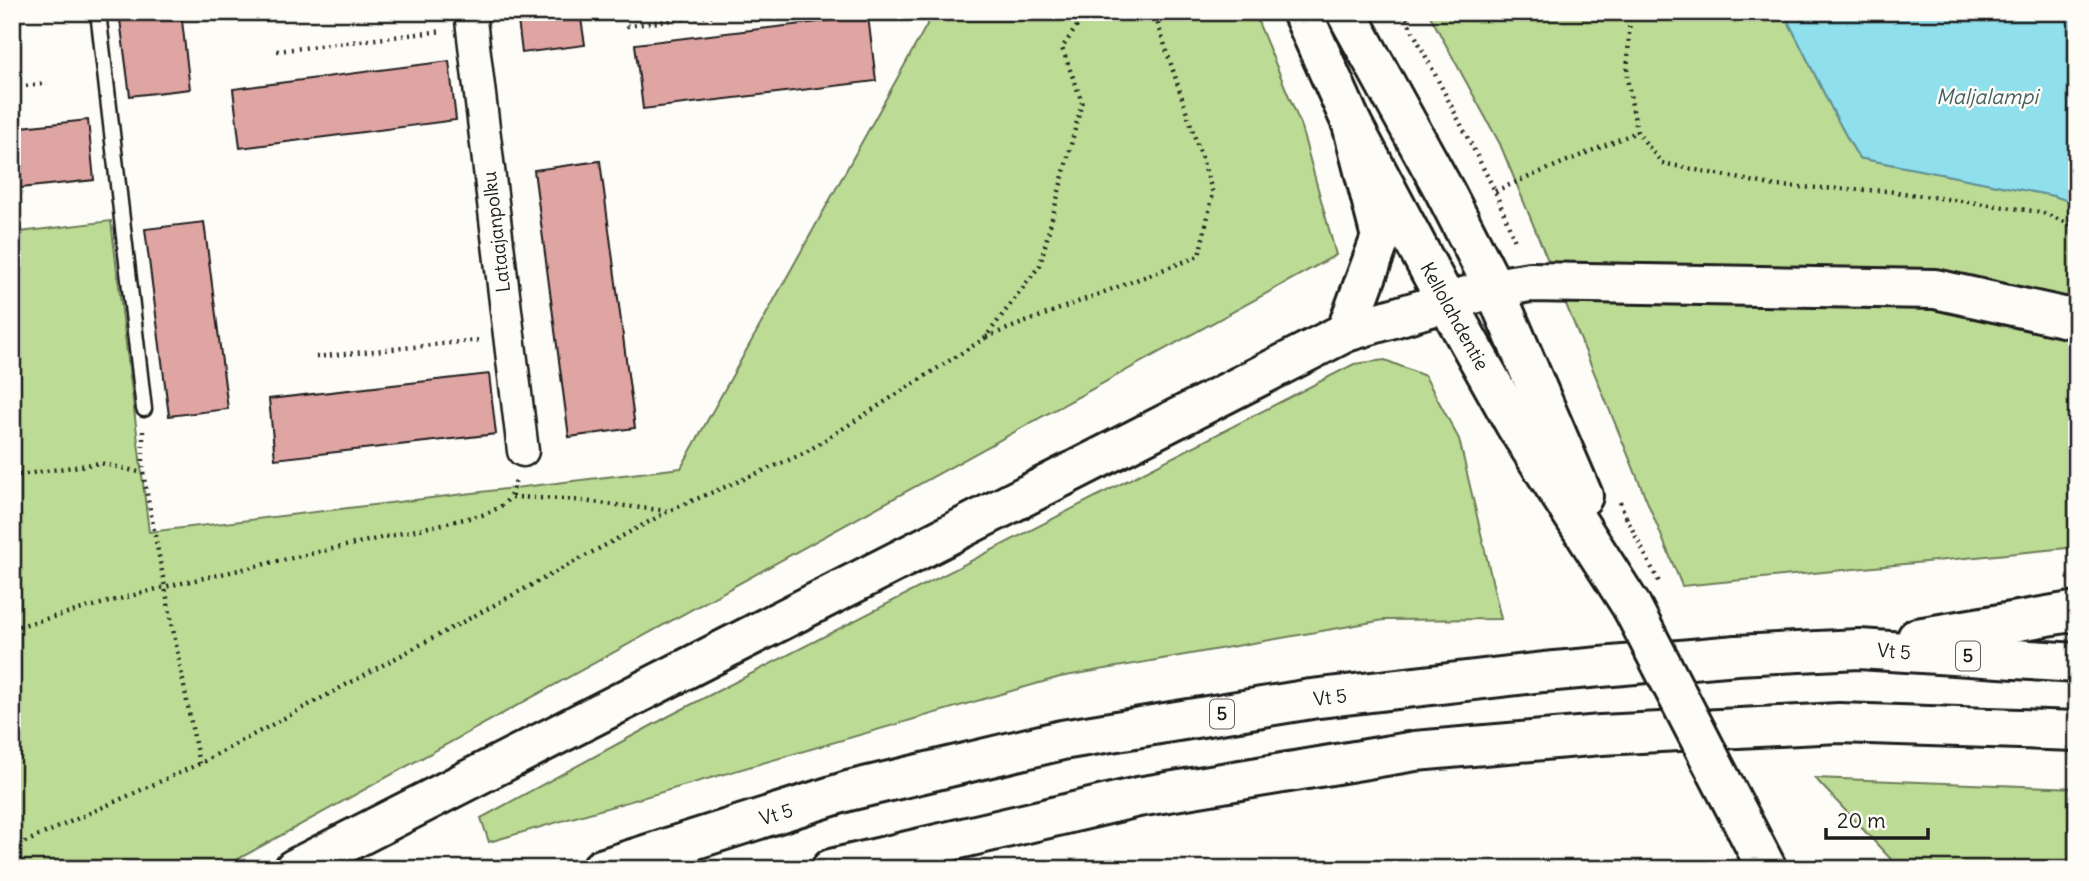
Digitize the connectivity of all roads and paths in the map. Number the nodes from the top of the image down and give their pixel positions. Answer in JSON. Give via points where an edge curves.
{"nodes":[{"id":1,"x":98,"y":12,"type":"edge"},
{"id":2,"x":625,"y":12,"type":"edge"},
{"id":3,"x":738,"y":12,"type":"edge"},
{"id":4,"x":1087,"y":12,"type":"edge"},
{"id":5,"x":1154,"y":12,"type":"edge"},
{"id":6,"x":1302,"y":12,"type":"edge"},
{"id":7,"x":1346,"y":12,"type":"edge"},
{"id":8,"x":1630,"y":12,"type":"edge"},
{"id":9,"x":471,"y":20,"type":"edge"},
{"id":10,"x":277,"y":51,"type":"dead end"},
{"id":11,"x":47,"y":84,"type":"dead end"},
{"id":12,"x":12,"y":87,"type":"edge"},
{"id":13,"x":1352,"y":124,"type":"junction"},
{"id":14,"x":1637,"y":132,"type":"junction"},
{"id":15,"x":1495,"y":191,"type":"dead end"},
{"id":16,"x":2077,"y":227,"type":"edge"},
{"id":17,"x":1494,"y":288,"type":"junction"},
{"id":18,"x":1446,"y":301,"type":"junction"},
{"id":19,"x":2077,"y":320,"type":"edge"},
{"id":20,"x":1346,"y":332,"type":"junction"},
{"id":21,"x":509,"y":337,"type":"junction"},
{"id":22,"x":985,"y":338,"type":"junction"},
{"id":23,"x":316,"y":357,"type":"dead end"},
{"id":24,"x":144,"y":410,"type":"joint"},
{"id":25,"x":523,"y":451,"type":"joint"},
{"id":26,"x":143,"y":473,"type":"junction"},
{"id":27,"x":12,"y":476,"type":"edge"},
{"id":28,"x":512,"y":497,"type":"junction"},
{"id":29,"x":668,"y":511,"type":"junction"},
{"id":30,"x":164,"y":587,"type":"junction"},
{"id":31,"x":1632,"y":607,"type":"junction"},
{"id":32,"x":2077,"y":611,"type":"edge"},
{"id":33,"x":12,"y":628,"type":"edge"},
{"id":34,"x":1859,"y":649,"type":"junction"},
{"id":35,"x":2077,"y":663,"type":"edge"},
{"id":36,"x":2077,"y":731,"type":"edge"},
{"id":37,"x":199,"y":764,"type":"junction"},
{"id":38,"x":12,"y":848,"type":"edge"},
{"id":39,"x":294,"y":869,"type":"edge"},
{"id":40,"x":601,"y":869,"type":"edge"},
{"id":41,"x":831,"y":869,"type":"edge"},
{"id":42,"x":1768,"y":869,"type":"edge"}],
"edges":[{"from":1,"to":24,"type":"lane"},
{"from":2,"to":3,"type":"path","via":[[627,26]]},
{"from":4,"to":22,"type":"path","via":[[1062,48],[1082,102],[1040,265]]},
{"from":5,"to":22,"type":"path","via":[[1213,193],[1199,256]]},
{"from":6,"to":13,"type":"main road","name":"Kellolahdentie"},
{"from":7,"to":17,"type":"main road","name":"Kellolahdentie"},
{"from":8,"to":14,"type":"path","via":[[1627,78]]},
{"from":9,"to":10,"type":"path"},
{"from":9,"to":21,"type":"street","name":"Lataajanpolku"},
{"from":11,"to":12,"type":"path"},
{"from":13,"to":18,"type":"main road","name":"Kellolahdentie"},
{"from":13,"to":20,"type":"main road","via":[[1381,237]]},
{"from":14,"to":15,"type":"path"},
{"from":14,"to":16,"type":"path","via":[[1662,163],[1776,186],[1888,191],[2041,212]]},
{"from":17,"to":18,"type":"main road"},
{"from":17,"to":19,"type":"main road","via":[[1530,282],[1593,282],[1936,289]]},
{"from":17,"to":31,"type":"main road","name":"Kellolahdentie"},
{"from":18,"to":20,"type":"main road"},
{"from":18,"to":31,"type":"main road","name":"Kellolahdentie","via":[[1516,426]]},
{"from":20,"to":39,"type":"main road"},
{"from":21,"to":23,"type":"path"},
{"from":21,"to":25,"type":"street","name":"Lataajanpolku"},
{"from":22,"to":29,"type":"path","via":[[803,454]]},
{"from":24,"to":26,"type":"path"},
{"from":25,"to":28,"type":"path"},
{"from":26,"to":27,"type":"path","via":[[100,463]]},
{"from":26,"to":30,"type":"path"},
{"from":28,"to":29,"type":"path"},
{"from":28,"to":30,"type":"path","via":[[482,514]]},
{"from":29,"to":37,"type":"path"},
{"from":30,"to":33,"type":"path"},
{"from":30,"to":37,"type":"path"},
{"from":31,"to":42,"type":"main road","name":"Kellolahdentie","bridge":true},
{"from":32,"to":34,"type":"main road"},
{"from":34,"to":35,"type":"main road","name":"Vt 5","number":"5"},
{"from":34,"to":40,"type":"main road","name":"Vt 5","number":"5","via":[[1737,655],[1311,699],[1062,740],[848,791]]},
{"from":36,"to":41,"type":"main road","via":[[1839,723],[1601,735],[1415,751],[1138,797]]},
{"from":37,"to":38,"type":"path"}]}
